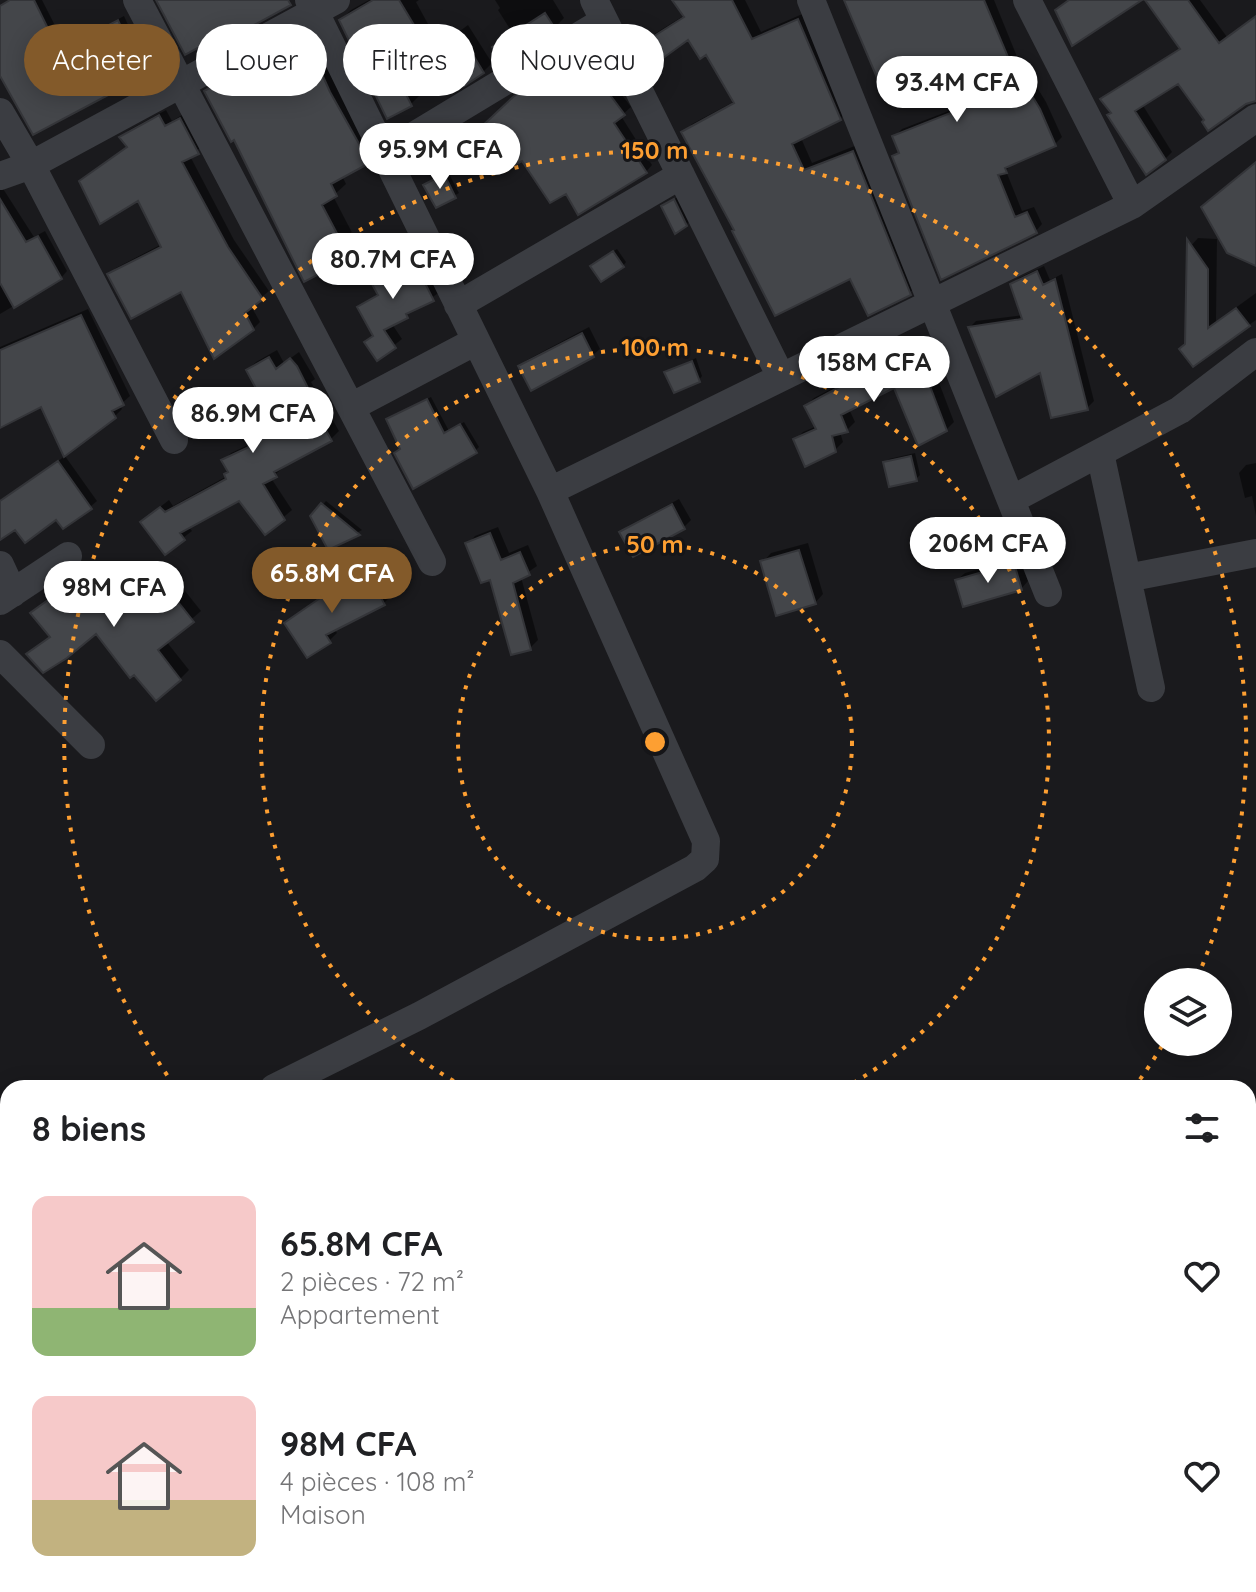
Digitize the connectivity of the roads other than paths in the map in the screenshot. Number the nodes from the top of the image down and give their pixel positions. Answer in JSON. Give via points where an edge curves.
{"nodes":[{"id":1,"x":137,"y":0,"type":"edge"},
{"id":2,"x":811,"y":0,"type":"edge"},
{"id":3,"x":1027,"y":0,"type":"edge"},
{"id":4,"x":320,"y":4,"type":"edge"},
{"id":5,"x":599,"y":11,"type":"edge"},
{"id":6,"x":181,"y":84,"type":"junction"},
{"id":7,"x":0,"y":112,"type":"edge"},
{"id":8,"x":1256,"y":118,"type":"edge"},
{"id":9,"x":384,"y":154,"type":"junction"},
{"id":10,"x":31,"y":165,"type":"junction"},
{"id":11,"x":681,"y":175,"type":"junction"},
{"id":12,"x":0,"y":176,"type":"edge"},
{"id":13,"x":1132,"y":205,"type":"junction"},
{"id":14,"x":932,"y":303,"type":"junction"},
{"id":15,"x":458,"y":305,"type":"junction"},
{"id":16,"x":476,"y":341,"type":"junction"},
{"id":17,"x":1256,"y":352,"type":"edge"},
{"id":18,"x":781,"y":377,"type":"junction"},
{"id":19,"x":351,"y":407,"type":"junction"},
{"id":20,"x":174,"y":440,"type":"dead end"},
{"id":21,"x":1100,"y":453,"type":"junction"},
{"id":22,"x":550,"y":491,"type":"junction"},
{"id":23,"x":1011,"y":500,"type":"junction"},
{"id":24,"x":1256,"y":553,"type":"edge"},
{"id":25,"x":68,"y":556,"type":"dead end"},
{"id":26,"x":432,"y":562,"type":"dead end"},
{"id":27,"x":0,"y":565,"type":"edge"},
{"id":28,"x":1127,"y":578,"type":"junction"},
{"id":29,"x":1048,"y":593,"type":"dead end"},
{"id":30,"x":6,"y":597,"type":"edge"},
{"id":31,"x":0,"y":654,"type":"edge"},
{"id":32,"x":1151,"y":688,"type":"dead end"},
{"id":33,"x":91,"y":745,"type":"dead end"},
{"id":34,"x":290,"y":1080,"type":"edge"}],
"edges":[{"from":1,"to":6,"type":"street"},
{"from":2,"to":14,"type":"street"},
{"from":3,"to":13,"type":"street"},
{"from":4,"to":6,"type":"street"},
{"from":4,"to":9,"type":"street"},
{"from":5,"to":9,"type":"street"},
{"from":5,"to":11,"type":"street"},
{"from":6,"to":10,"type":"street"},
{"from":6,"to":19,"type":"street"},
{"from":7,"to":10,"type":"street"},
{"from":8,"to":13,"type":"street"},
{"from":9,"to":15,"type":"street"},
{"from":10,"to":12,"type":"street"},
{"from":10,"to":20,"type":"street"},
{"from":11,"to":15,"type":"street"},
{"from":11,"to":18,"type":"street"},
{"from":13,"to":14,"type":"street"},
{"from":14,"to":18,"type":"street"},
{"from":14,"to":23,"type":"street"},
{"from":15,"to":16,"type":"street"},
{"from":16,"to":19,"type":"street"},
{"from":16,"to":22,"type":"street"},
{"from":17,"to":21,"type":"street","via":[[1180,410]]},
{"from":18,"to":22,"type":"street"},
{"from":19,"to":26,"type":"street"},
{"from":21,"to":23,"type":"street"},
{"from":21,"to":28,"type":"street"},
{"from":22,"to":34,"type":"street","via":[[706,841],[705,859]]},
{"from":23,"to":29,"type":"street"},
{"from":24,"to":28,"type":"street"},
{"from":25,"to":30,"type":"street"},
{"from":27,"to":30,"type":"street"},
{"from":28,"to":32,"type":"street"},
{"from":31,"to":33,"type":"street"}]}
